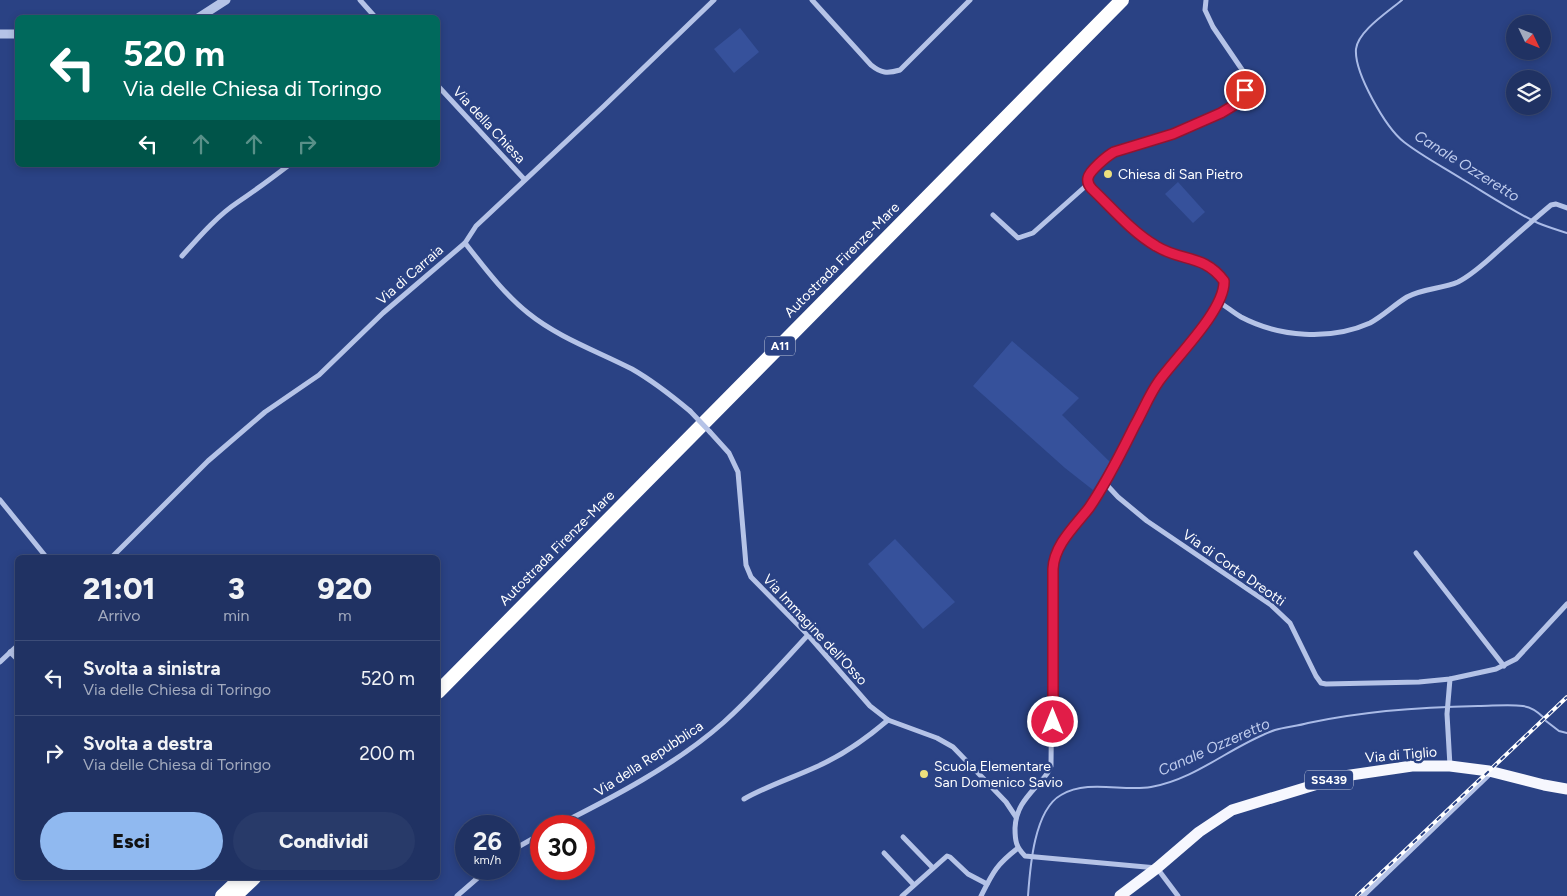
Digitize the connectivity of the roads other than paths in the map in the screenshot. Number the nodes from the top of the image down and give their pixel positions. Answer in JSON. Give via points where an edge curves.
{"nodes":[{"id":1,"x":226,"y":0,"type":"edge"},
{"id":2,"x":360,"y":0,"type":"edge"},
{"id":3,"x":714,"y":0,"type":"edge"},
{"id":4,"x":812,"y":0,"type":"edge"},
{"id":5,"x":970,"y":0,"type":"edge"},
{"id":6,"x":1110,"y":0,"type":"edge"},
{"id":7,"x":1122,"y":0,"type":"edge"},
{"id":8,"x":1206,"y":0,"type":"edge"},
{"id":9,"x":203,"y":15,"type":"edge"},
{"id":10,"x":373,"y":15,"type":"edge"},
{"id":11,"x":0,"y":34,"type":"edge"},
{"id":12,"x":15,"y":34,"type":"edge"},
{"id":13,"x":440,"y":88,"type":"edge"},
{"id":14,"x":286,"y":167,"type":"edge"},
{"id":15,"x":524,"y":179,"type":"junction"},
{"id":16,"x":1088,"y":184,"type":"junction"},
{"id":17,"x":1567,"y":208,"type":"edge"},
{"id":18,"x":993,"y":215,"type":"dead end"},
{"id":19,"x":465,"y":243,"type":"junction"},
{"id":20,"x":182,"y":256,"type":"dead end"},
{"id":21,"x":1219,"y":302,"type":"junction"},
{"id":22,"x":1105,"y":483,"type":"junction"},
{"id":23,"x":0,"y":500,"type":"edge"},
{"id":24,"x":1416,"y":554,"type":"dead end"},
{"id":25,"x":45,"y":555,"type":"edge"},
{"id":26,"x":114,"y":555,"type":"edge"},
{"id":27,"x":1567,"y":604,"type":"edge"},
{"id":28,"x":808,"y":635,"type":"junction"},
{"id":29,"x":15,"y":648,"type":"edge"},
{"id":30,"x":10,"y":652,"type":"junction"},
{"id":31,"x":15,"y":657,"type":"edge"},
{"id":32,"x":0,"y":662,"type":"edge"},
{"id":33,"x":1504,"y":666,"type":"junction"},
{"id":34,"x":440,"y":678,"type":"edge"},
{"id":35,"x":1450,"y":679,"type":"junction"},
{"id":36,"x":440,"y":690,"type":"edge"},
{"id":37,"x":888,"y":720,"type":"junction"},
{"id":38,"x":1450,"y":766,"type":"junction"},
{"id":39,"x":1493,"y":772,"type":"junction"},
{"id":40,"x":1567,"y":789,"type":"edge"},
{"id":41,"x":744,"y":799,"type":"dead end"},
{"id":42,"x":577,"y":815,"type":"edge"},
{"id":43,"x":1016,"y":817,"type":"junction"},
{"id":44,"x":903,"y":837,"type":"dead end"},
{"id":45,"x":1018,"y":848,"type":"junction"},
{"id":46,"x":884,"y":853,"type":"dead end"},
{"id":47,"x":933,"y":868,"type":"junction"},
{"id":48,"x":1157,"y":868,"type":"junction"},
{"id":49,"x":239,"y":880,"type":"edge"},
{"id":50,"x":252,"y":880,"type":"edge"},
{"id":51,"x":475,"y":880,"type":"edge"},
{"id":52,"x":987,"y":884,"type":"junction"},
{"id":53,"x":914,"y":885,"type":"junction"},
{"id":54,"x":222,"y":896,"type":"edge"},
{"id":55,"x":235,"y":896,"type":"edge"},
{"id":56,"x":457,"y":896,"type":"edge"},
{"id":57,"x":902,"y":896,"type":"edge"},
{"id":58,"x":981,"y":896,"type":"edge"},
{"id":59,"x":1120,"y":896,"type":"edge"},
{"id":60,"x":1178,"y":896,"type":"edge"},
{"id":61,"x":1363,"y":896,"type":"edge"}],
"edges":[{"from":1,"to":9,"type":"street"},
{"from":2,"to":10,"type":"street"},
{"from":3,"to":15,"type":"street","name":"Via di Carraia"},
{"from":4,"to":5,"type":"street","via":[[871,64],[880,72],[890,73],[900,70]]},
{"from":6,"to":34,"type":"highway","name":"Autostrada Firenze-Mare","number":"A11"},
{"from":7,"to":36,"type":"highway","name":"Autostrada Firenze-Mare","number":"A11"},
{"from":8,"to":16,"type":"street","via":[[1205,10],[1213,27],[1245,74],[1242,96],[1221,113],[1173,134],[1107,156],[1089,175]]},
{"from":11,"to":12,"type":"street"},
{"from":13,"to":15,"type":"street","name":"Via della Chiesa"},
{"from":14,"to":20,"type":"street","via":[[238,202]]},
{"from":15,"to":19,"type":"street","name":"Via di Carraia","via":[[476,226]]},
{"from":16,"to":18,"type":"street","via":[[1026,236],[1018,238]]},
{"from":16,"to":21,"type":"street","via":[[1148,241],[1169,252],[1204,263],[1218,273],[1224,281]]},
{"from":17,"to":21,"type":"street","via":[[1553,204],[1458,282],[1423,290],[1369,323],[1337,332],[1305,334],[1270,328]]},
{"from":19,"to":26,"type":"street","name":"Via di Carraia","via":[[383,313],[319,376],[265,412],[208,461]]},
{"from":19,"to":28,"type":"street","name":"Via Immagine dell'Osso","bridge":true,"via":[[528,313],[559,334],[633,370],[664,390],[690,411],[729,453],[738,472],[746,565],[751,577]]},
{"from":21,"to":22,"type":"street","via":[[1158,382]]},
{"from":22,"to":35,"type":"street","name":"Via di Corte Dreotti","via":[[1147,521],[1271,605],[1290,623],[1322,683]]},
{"from":22,"to":43,"type":"street","via":[[1055,556],[1051,766],[1019,807]]},
{"from":23,"to":25,"type":"street"},
{"from":24,"to":33,"type":"street"},
{"from":27,"to":33,"type":"street","via":[[1516,659]]},
{"from":28,"to":37,"type":"street","name":"Via Immagine dell'Osso","via":[[870,706]]},
{"from":28,"to":42,"type":"street","name":"Via della Repubblica","via":[[754,693],[698,743],[633,786]]},
{"from":29,"to":30,"type":"street"},
{"from":30,"to":31,"type":"street"},
{"from":30,"to":32,"type":"street"},
{"from":33,"to":35,"type":"street"},
{"from":35,"to":38,"type":"street","via":[[1447,702]]},
{"from":37,"to":41,"type":"street","via":[[833,759]]},
{"from":37,"to":43,"type":"street","name":"Via Immagine dell'Osso","via":[[953,747],[1006,802]]},
{"from":38,"to":39,"type":"main road","name":"Via di Tiglio","number":"SS439"},
{"from":38,"to":48,"type":"main road","name":"Via di Tiglio","number":"SS439","via":[[1412,766],[1344,776],[1232,810],[1199,832]]},
{"from":39,"to":40,"type":"main road","name":"Via di Tiglio","number":"SS439"},
{"from":39,"to":61,"type":"street"},
{"from":43,"to":45,"type":"street"},
{"from":44,"to":47,"type":"street"},
{"from":45,"to":48,"type":"street","via":[[1025,856]]},
{"from":45,"to":52,"type":"street","via":[[999,864]]},
{"from":46,"to":53,"type":"street"},
{"from":47,"to":52,"type":"street","via":[[947,856],[968,874]]},
{"from":47,"to":53,"type":"street"},
{"from":48,"to":59,"type":"main road","name":"Via di Tiglio","number":"SS439"},
{"from":48,"to":60,"type":"street"},
{"from":49,"to":54,"type":"highway"},
{"from":50,"to":55,"type":"highway"},
{"from":51,"to":56,"type":"street"},
{"from":52,"to":58,"type":"street"},
{"from":53,"to":57,"type":"street"}]}
